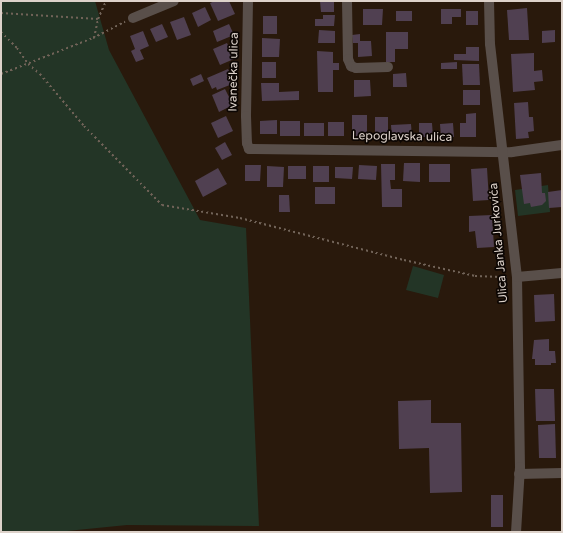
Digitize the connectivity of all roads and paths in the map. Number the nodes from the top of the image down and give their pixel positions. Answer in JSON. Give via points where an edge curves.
{"nodes":[{"id":1,"x":106,"y":1,"type":"edge"},
{"id":2,"x":174,"y":1,"type":"edge"},
{"id":3,"x":248,"y":1,"type":"edge"},
{"id":4,"x":347,"y":1,"type":"edge"},
{"id":5,"x":489,"y":1,"type":"edge"},
{"id":6,"x":1,"y":13,"type":"edge"},
{"id":7,"x":134,"y":18,"type":"joint"},
{"id":8,"x":98,"y":19,"type":"junction"},
{"id":9,"x":1,"y":32,"type":"edge"},
{"id":10,"x":93,"y":38,"type":"junction"},
{"id":11,"x":28,"y":64,"type":"junction"},
{"id":12,"x":388,"y":67,"type":"dead end"},
{"id":13,"x":1,"y":74,"type":"edge"},
{"id":14,"x":247,"y":143,"type":"joint"},
{"id":15,"x":562,"y":145,"type":"edge"},
{"id":16,"x":504,"y":151,"type":"junction"},
{"id":17,"x":562,"y":273,"type":"edge"},
{"id":18,"x":517,"y":277,"type":"junction"},
{"id":19,"x":562,"y":473,"type":"edge"},
{"id":20,"x":519,"y":474,"type":"junction"},
{"id":21,"x":516,"y":532,"type":"edge"}],
"edges":[{"from":1,"to":8,"type":"path"},
{"from":2,"to":7,"type":"street"},
{"from":3,"to":14,"type":"street","name":"Ivanečka ulica"},
{"from":4,"to":12,"type":"street","via":[[348,59],[351,66]]},
{"from":5,"to":16,"type":"street","name":"Ulica Janka Jurkovića","via":[[490,44]]},
{"from":6,"to":8,"type":"path"},
{"from":7,"to":10,"type":"path"},
{"from":8,"to":10,"type":"path"},
{"from":9,"to":11,"type":"path"},
{"from":10,"to":11,"type":"path"},
{"from":11,"to":13,"type":"path"},
{"from":11,"to":18,"type":"path","via":[[40,74],[84,126],[162,205],[240,218],[475,276]]},
{"from":14,"to":16,"type":"street","name":"Lepoglavska ulica","via":[[249,149],[259,150]]},
{"from":15,"to":16,"type":"street","name":"Lepoglavska ulica"},
{"from":16,"to":18,"type":"street","name":"Ulica Janka Jurkovića"},
{"from":17,"to":18,"type":"street"},
{"from":18,"to":20,"type":"street","name":"Ulica Janka Jurkovića"},
{"from":19,"to":20,"type":"street"},
{"from":20,"to":21,"type":"street","name":"Ulica Janka Jurkovića"}]}
